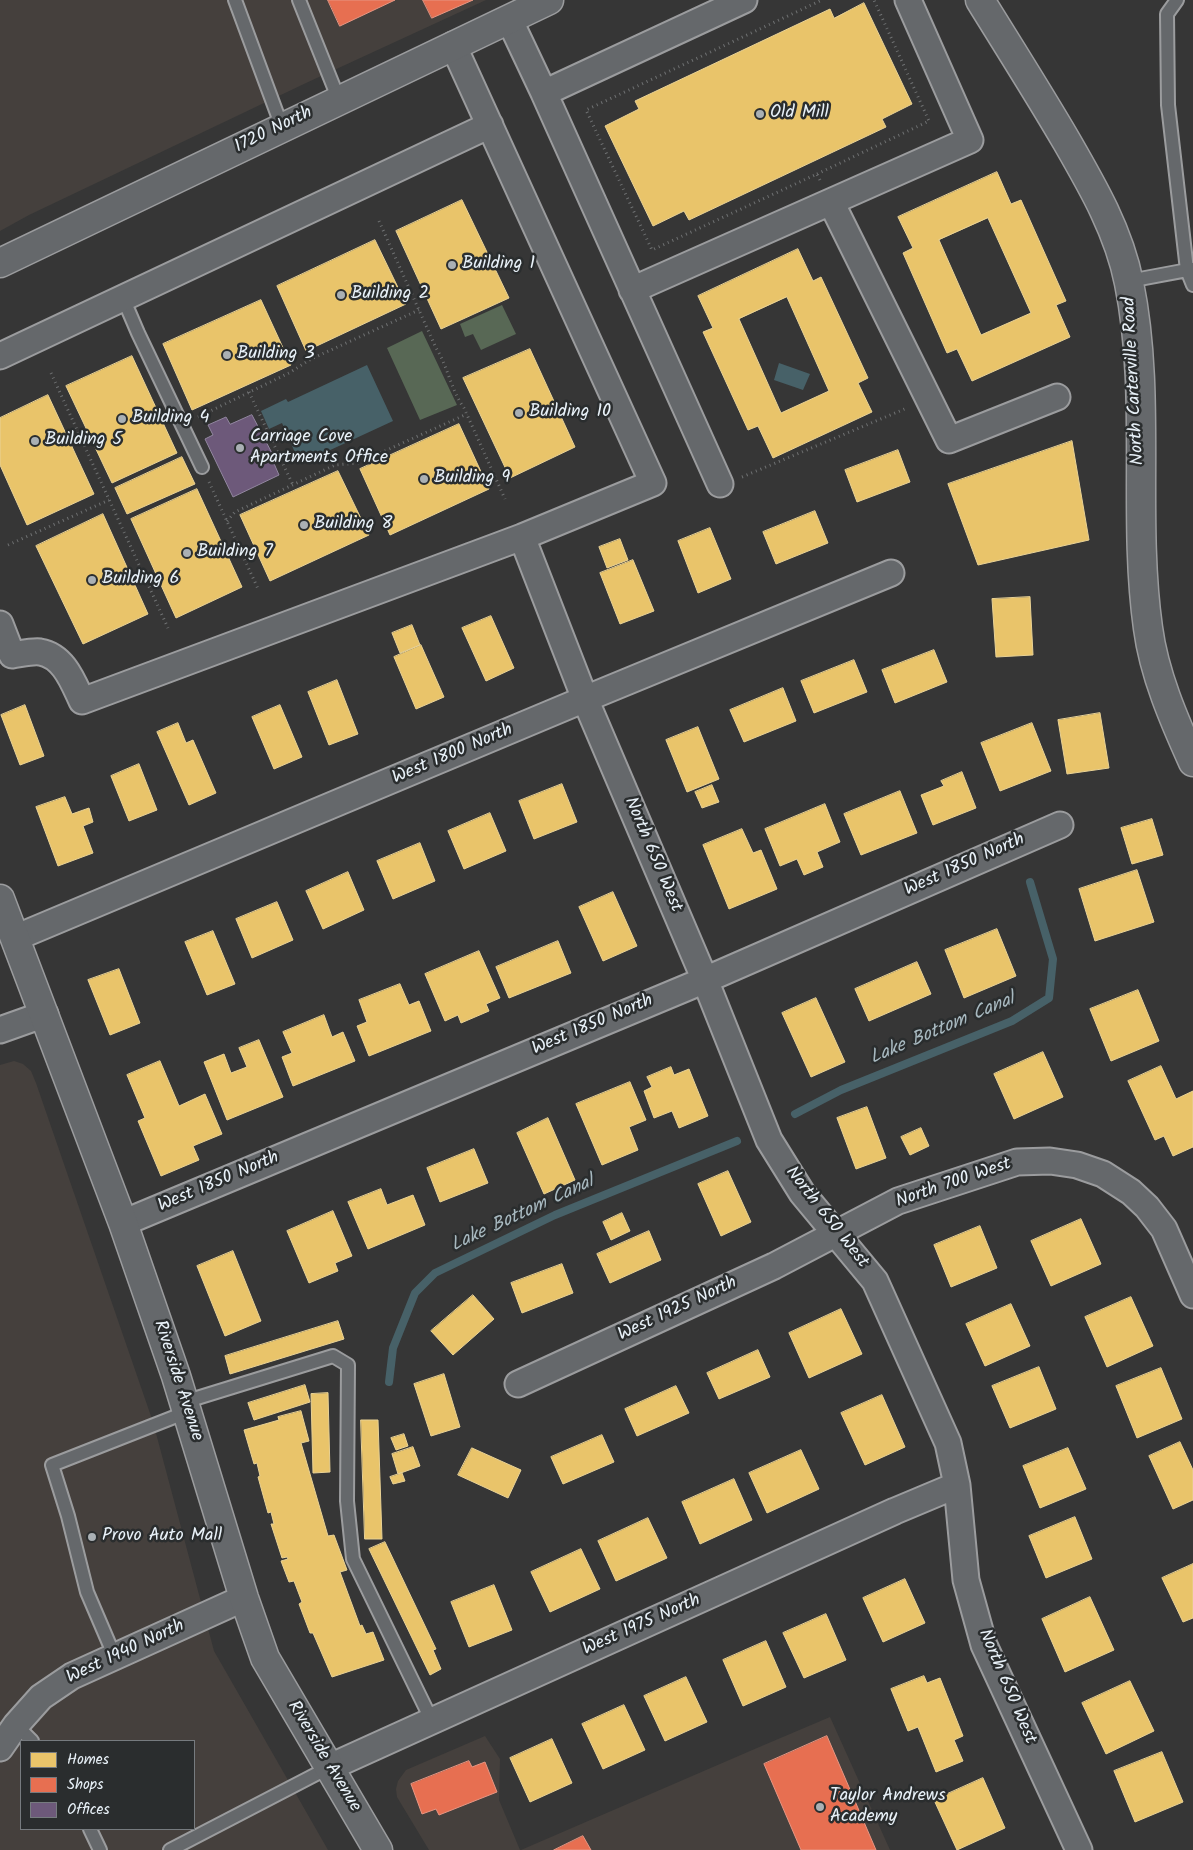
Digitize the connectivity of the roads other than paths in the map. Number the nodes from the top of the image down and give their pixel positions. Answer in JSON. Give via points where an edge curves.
{"nodes":[{"id":1,"x":235,"y":0,"type":"edge"},
{"id":2,"x":299,"y":0,"type":"edge"},
{"id":3,"x":549,"y":0,"type":"edge"},
{"id":4,"x":744,"y":0,"type":"edge"},
{"id":5,"x":908,"y":0,"type":"edge"},
{"id":6,"x":980,"y":0,"type":"edge"},
{"id":7,"x":1178,"y":0,"type":"edge"},
{"id":8,"x":509,"y":18,"type":"junction"},
{"id":9,"x":453,"y":45,"type":"junction"},
{"id":10,"x":544,"y":93,"type":"junction"},
{"id":11,"x":339,"y":100,"type":"junction"},
{"id":12,"x":490,"y":125,"type":"junction"},
{"id":13,"x":282,"y":127,"type":"junction"},
{"id":14,"x":831,"y":202,"type":"junction"},
{"id":15,"x":0,"y":263,"type":"edge"},
{"id":16,"x":1190,"y":269,"type":"edge"},
{"id":17,"x":1129,"y":281,"type":"junction"},
{"id":18,"x":1193,"y":285,"type":"edge"},
{"id":19,"x":632,"y":290,"type":"junction"},
{"id":20,"x":123,"y":298,"type":"junction"},
{"id":21,"x":0,"y":356,"type":"edge"},
{"id":22,"x":1057,"y":397,"type":"dead end"},
{"id":23,"x":202,"y":467,"type":"road end"},
{"id":24,"x":720,"y":484,"type":"road end"},
{"id":25,"x":522,"y":537,"type":"junction"},
{"id":26,"x":891,"y":573,"type":"dead end"},
{"id":27,"x":0,"y":624,"type":"edge"},
{"id":28,"x":6,"y":657,"type":"edge"},
{"id":29,"x":585,"y":699,"type":"junction"},
{"id":30,"x":1192,"y":755,"type":"edge"},
{"id":31,"x":1060,"y":825,"type":"dead end"},
{"id":32,"x":0,"y":899,"type":"edge"},
{"id":33,"x":15,"y":938,"type":"junction"},
{"id":34,"x":705,"y":980,"type":"junction"},
{"id":35,"x":45,"y":1014,"type":"junction"},
{"id":36,"x":0,"y":1030,"type":"edge"},
{"id":37,"x":123,"y":1223,"type":"junction"},
{"id":38,"x":836,"y":1232,"type":"junction"},
{"id":39,"x":1193,"y":1294,"type":"edge"},
{"id":40,"x":518,"y":1384,"type":"dead end"},
{"id":41,"x":186,"y":1407,"type":"junction"},
{"id":42,"x":957,"y":1485,"type":"junction"},
{"id":43,"x":244,"y":1598,"type":"junction"},
{"id":44,"x":114,"y":1655,"type":"junction"},
{"id":45,"x":432,"y":1721,"type":"junction"},
{"id":46,"x":24,"y":1733,"type":"edge"},
{"id":47,"x":0,"y":1748,"type":"edge"},
{"id":48,"x":328,"y":1768,"type":"junction"},
{"id":49,"x":90,"y":1830,"type":"edge"},
{"id":50,"x":100,"y":1850,"type":"edge"},
{"id":51,"x":170,"y":1850,"type":"edge"},
{"id":52,"x":378,"y":1850,"type":"edge"},
{"id":53,"x":1079,"y":1850,"type":"edge"}],
"edges":[{"from":1,"to":13,"type":"lane"},
{"from":2,"to":11,"type":"lane"},
{"from":3,"to":8,"type":"street","name":"1720 North"},
{"from":4,"to":10,"type":"street"},
{"from":5,"to":14,"type":"street","via":[[970,140]]},
{"from":6,"to":17,"type":"street","name":"North Carterville Road","via":[[1099,198]]},
{"from":7,"to":16,"type":"lane","via":[[1167,14],[1168,104]]},
{"from":8,"to":9,"type":"street","name":"1720 North"},
{"from":8,"to":10,"type":"street"},
{"from":9,"to":11,"type":"street","name":"1720 North"},
{"from":9,"to":12,"type":"street"},
{"from":10,"to":19,"type":"street"},
{"from":11,"to":13,"type":"street","name":"1720 North"},
{"from":12,"to":20,"type":"street"},
{"from":12,"to":25,"type":"street","via":[[652,483]]},
{"from":13,"to":15,"type":"street","name":"1720 North"},
{"from":14,"to":19,"type":"street"},
{"from":14,"to":22,"type":"street","via":[[949,440]]},
{"from":16,"to":17,"type":"lane"},
{"from":16,"to":18,"type":"lane"},
{"from":17,"to":30,"type":"street","name":"North Carterville Road","via":[[1136,325],[1143,572],[1148,629],[1159,676]]},
{"from":19,"to":24,"type":"street"},
{"from":20,"to":21,"type":"street"},
{"from":20,"to":23,"type":"lane"},
{"from":25,"to":28,"type":"street","via":[[82,701],[68,671],[55,659],[39,652]]},
{"from":25,"to":29,"type":"street","name":"North 650 West"},
{"from":26,"to":29,"type":"street","name":"West 1800 North"},
{"from":27,"to":28,"type":"street"},
{"from":29,"to":33,"type":"street","name":"West 1800 North"},
{"from":29,"to":34,"type":"street","name":"North 650 West"},
{"from":31,"to":34,"type":"street","name":"West 1850 North"},
{"from":32,"to":33,"type":"street","name":"Riverside Avenue"},
{"from":33,"to":35,"type":"street","name":"Riverside Avenue"},
{"from":34,"to":37,"type":"street","name":"West 1850 North"},
{"from":34,"to":38,"type":"street","name":"North 650 West","via":[[769,1140],[802,1193]]},
{"from":35,"to":36,"type":"street"},
{"from":35,"to":37,"type":"street","name":"Riverside Avenue"},
{"from":37,"to":41,"type":"street","name":"Riverside Avenue"},
{"from":38,"to":39,"type":"street","name":"North 700 West","via":[[898,1201],[1017,1162],[1050,1161],[1077,1165],[1103,1174],[1147,1207],[1164,1229]]},
{"from":38,"to":40,"type":"street","name":"West 1925 North","via":[[774,1266]]},
{"from":38,"to":42,"type":"street","name":"North 650 West","via":[[876,1281],[948,1442]]},
{"from":41,"to":43,"type":"street","name":"Riverside Avenue"},
{"from":41,"to":44,"type":"lane","via":[[52,1465],[88,1592]]},
{"from":41,"to":45,"type":"lane","via":[[333,1356],[348,1365],[347,1501],[353,1559]]},
{"from":42,"to":45,"type":"street","name":"West 1975 North"},
{"from":42,"to":53,"type":"street","name":"North 650 West","via":[[966,1580],[984,1645]]},
{"from":43,"to":44,"type":"street","name":"West 1940 North"},
{"from":43,"to":48,"type":"street","name":"Riverside Avenue","via":[[265,1658]]},
{"from":44,"to":46,"type":"street","name":"West 1940 North","via":[[64,1681],[41,1698]]},
{"from":45,"to":48,"type":"street","name":"West 1975 North"},
{"from":46,"to":47,"type":"street","name":"West 1940 North"},
{"from":48,"to":51,"type":"lane"},
{"from":48,"to":52,"type":"street","name":"Riverside Avenue"},
{"from":49,"to":50,"type":"lane"}]}
